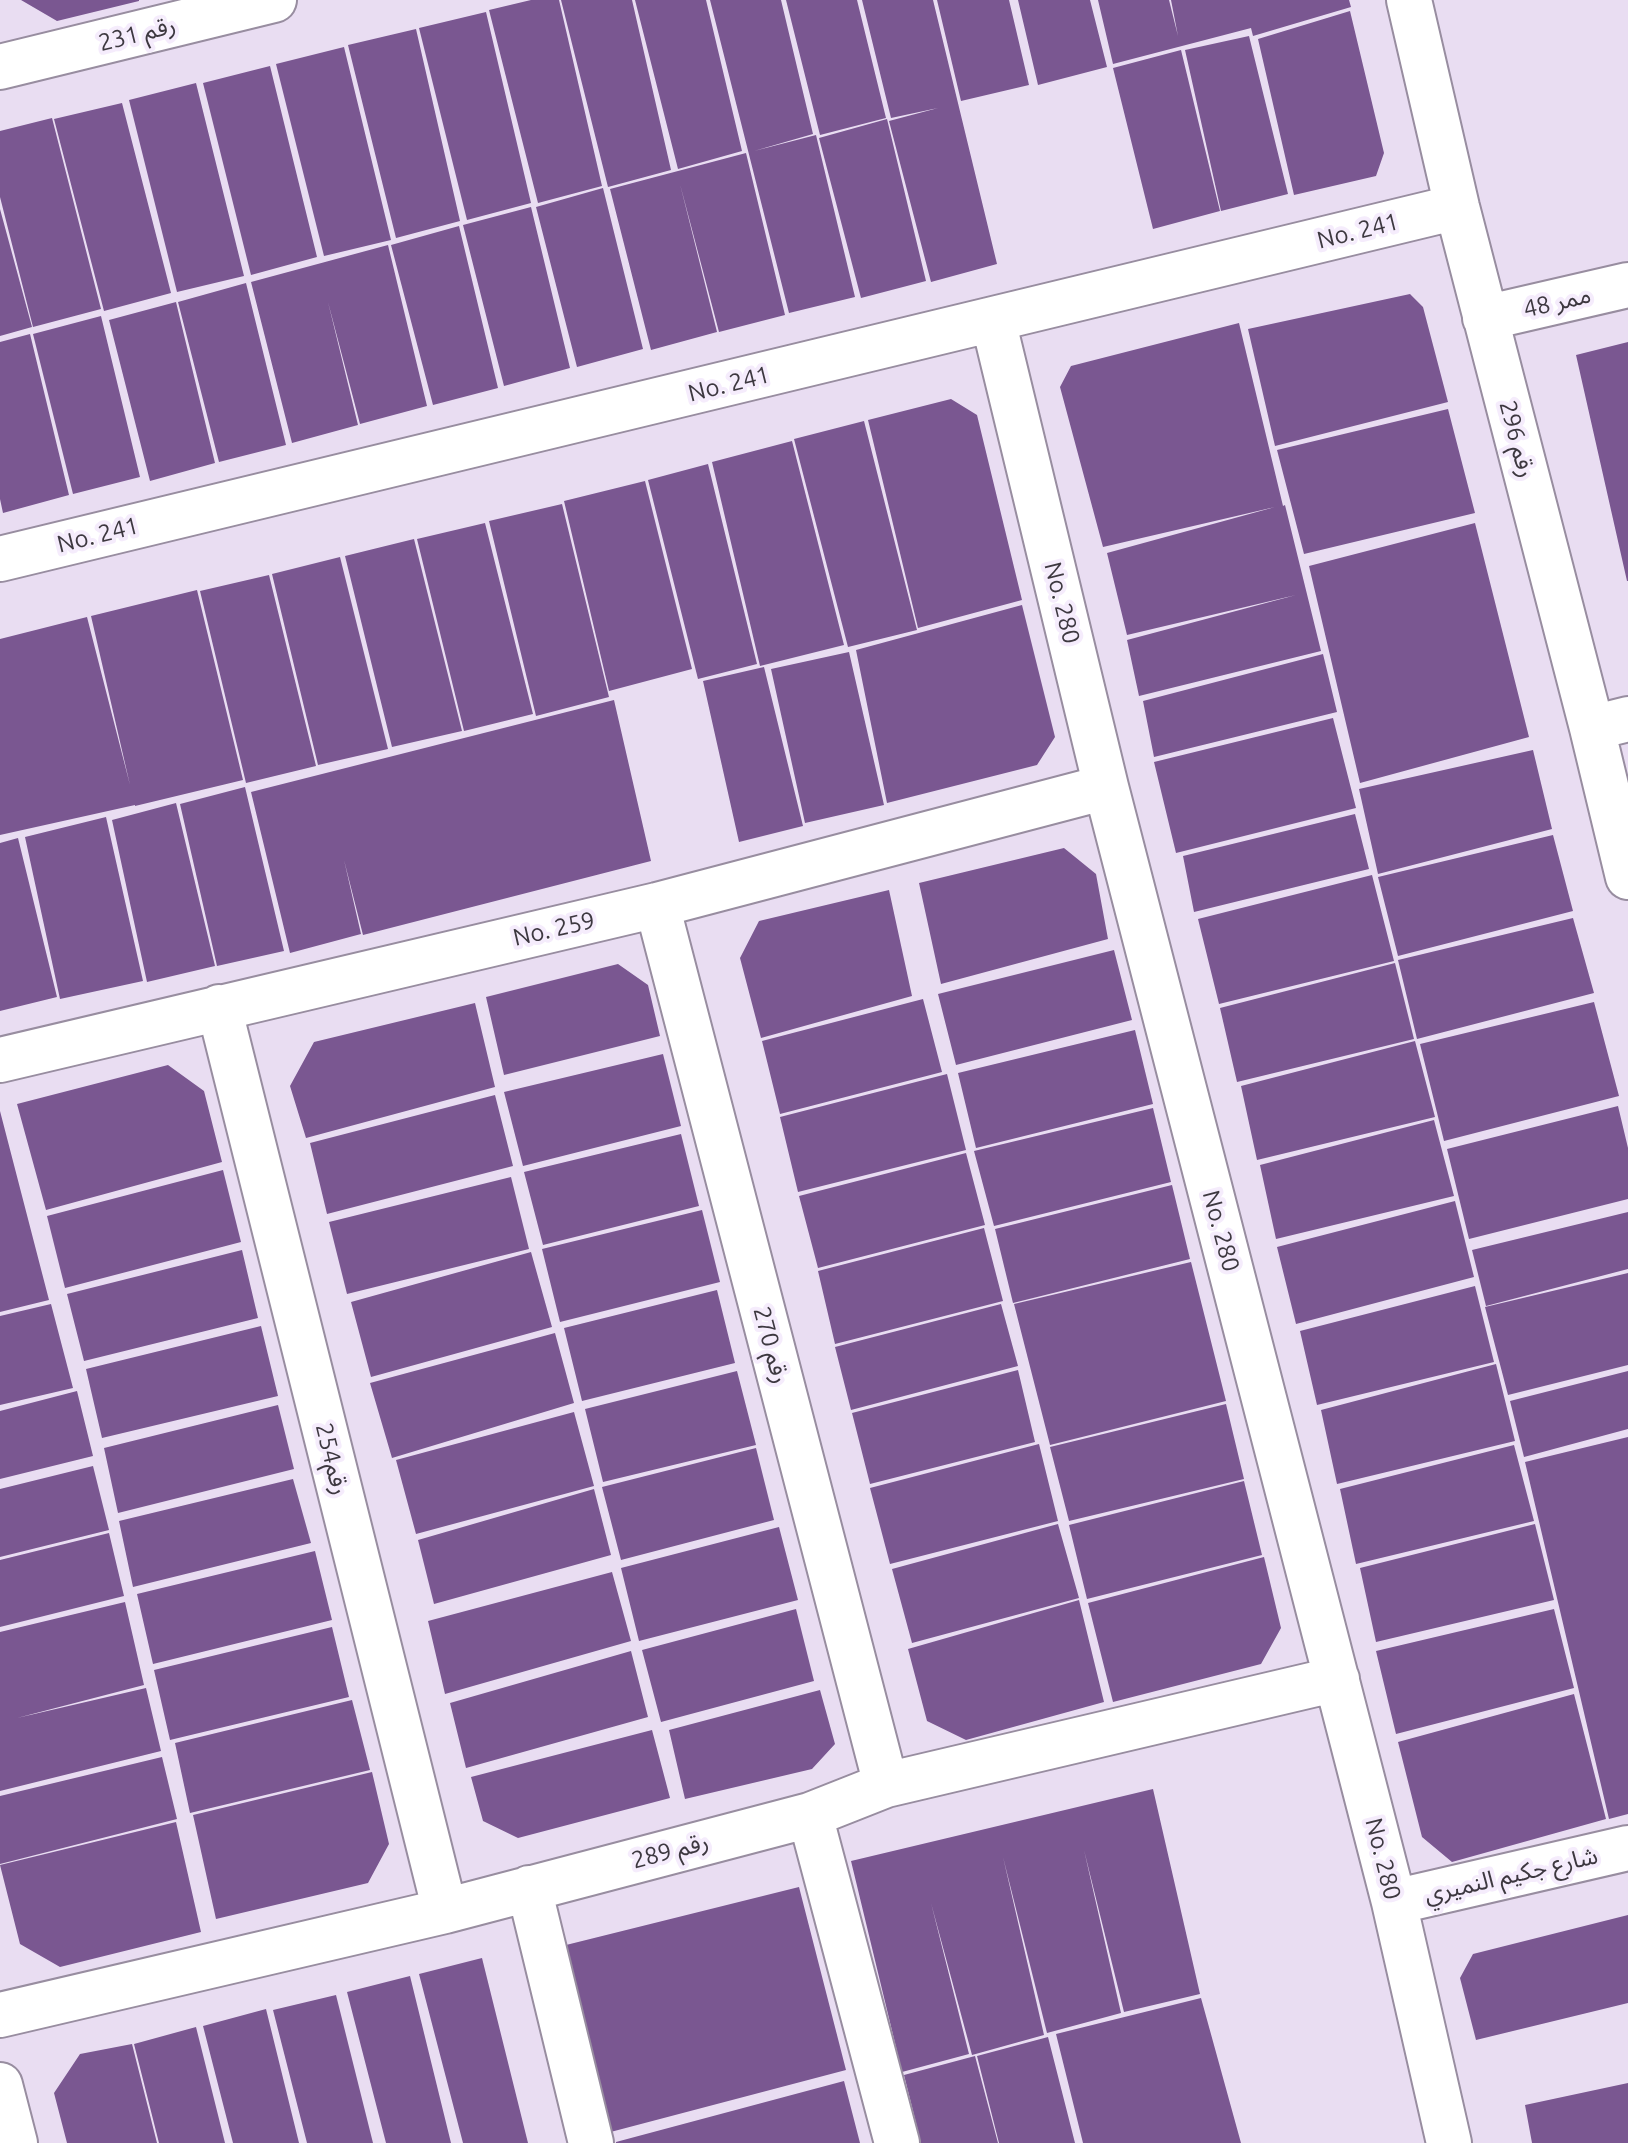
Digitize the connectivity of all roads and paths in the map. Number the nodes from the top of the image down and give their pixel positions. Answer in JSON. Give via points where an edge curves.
{"nodes":[{"id":1,"x":274,"y":0,"type":"edge"},
{"id":2,"x":1409,"y":0,"type":"edge"},
{"id":3,"x":1,"y":62,"type":"edge"},
{"id":4,"x":1457,"y":207,"type":"junction"},
{"id":5,"x":1628,"y":285,"type":"edge"},
{"id":6,"x":1485,"y":318,"type":"junction"},
{"id":7,"x":993,"y":320,"type":"junction"},
{"id":8,"x":0,"y":559,"type":"edge"},
{"id":9,"x":1610,"y":724,"type":"edge"},
{"id":10,"x":1106,"y":787,"type":"junction"},
{"id":11,"x":1628,"y":877,"type":"edge"},
{"id":12,"x":657,"y":905,"type":"junction"},
{"id":13,"x":219,"y":1007,"type":"junction"},
{"id":14,"x":0,"y":1060,"type":"edge"},
{"id":15,"x":1337,"y":1679,"type":"junction"},
{"id":16,"x":886,"y":1785,"type":"junction"},
{"id":17,"x":810,"y":1815,"type":"junction"},
{"id":18,"x":1628,"y":1848,"type":"edge"},
{"id":19,"x":529,"y":1888,"type":"junction"},
{"id":20,"x":1394,"y":1902,"type":"junction"},
{"id":21,"x":445,"y":1911,"type":"junction"},
{"id":22,"x":0,"y":2015,"type":"edge"},
{"id":23,"x":0,"y":2085,"type":"edge"},
{"id":24,"x":15,"y":2143,"type":"edge"},
{"id":25,"x":591,"y":2143,"type":"edge"},
{"id":26,"x":897,"y":2143,"type":"edge"},
{"id":27,"x":1449,"y":2143,"type":"edge"}],
"edges":[{"from":1,"to":3,"type":"street","name":"رقم 231"},
{"from":2,"to":4,"type":"street","name":"رقم 296"},
{"from":4,"to":6,"type":"street","name":"رقم 296"},
{"from":4,"to":7,"type":"street","name":"No. 241"},
{"from":5,"to":6,"type":"street","name":"ممر 48"},
{"from":6,"to":9,"type":"street","name":"رقم 296"},
{"from":7,"to":8,"type":"street","name":"No. 241"},
{"from":7,"to":10,"type":"street","name":"No. 280"},
{"from":9,"to":11,"type":"street","name":"رقم 296"},
{"from":10,"to":12,"type":"street","name":"No. 259"},
{"from":10,"to":15,"type":"street","name":"No. 280"},
{"from":12,"to":13,"type":"street","name":"No. 259"},
{"from":12,"to":16,"type":"street","name":"رقم 270"},
{"from":13,"to":14,"type":"street","name":"No. 259"},
{"from":13,"to":21,"type":"street","name":"رقم254"},
{"from":15,"to":16,"type":"street","name":"رقم 289"},
{"from":15,"to":20,"type":"street","name":"No. 280"},
{"from":16,"to":17,"type":"street","name":"رقم 289"},
{"from":17,"to":19,"type":"street","name":"رقم 289"},
{"from":17,"to":26,"type":"street"},
{"from":18,"to":20,"type":"street","name":"شارع جكيم النميري"},
{"from":19,"to":21,"type":"street","name":"رقم 289"},
{"from":19,"to":25,"type":"street"},
{"from":20,"to":27,"type":"street","name":"No. 280"},
{"from":21,"to":22,"type":"street","name":"رقم 289"},
{"from":23,"to":24,"type":"street"}]}
